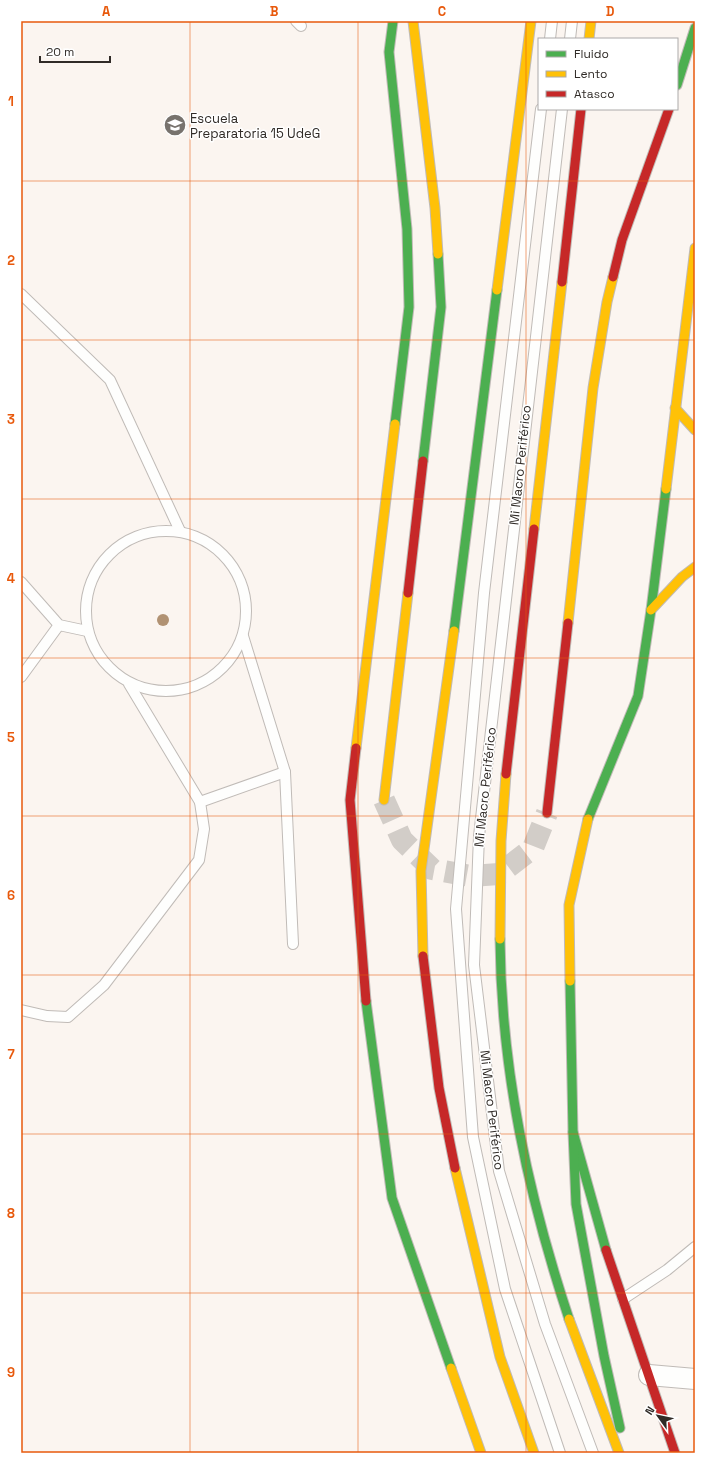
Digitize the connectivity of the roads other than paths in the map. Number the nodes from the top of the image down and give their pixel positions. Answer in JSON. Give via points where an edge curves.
{"nodes":[{"id":1,"x":296,"y":21,"type":"edge"},
{"id":2,"x":302,"y":21,"type":"edge"},
{"id":3,"x":393,"y":21,"type":"edge"},
{"id":4,"x":413,"y":21,"type":"edge"},
{"id":5,"x":531,"y":21,"type":"edge"},
{"id":6,"x":552,"y":21,"type":"edge"},
{"id":7,"x":572,"y":21,"type":"edge"},
{"id":8,"x":590,"y":21,"type":"edge"},
{"id":9,"x":695,"y":28,"type":"edge"},
{"id":10,"x":550,"y":38,"type":"edge"},
{"id":11,"x":570,"y":38,"type":"edge"},
{"id":12,"x":588,"y":38,"type":"edge"},
{"id":13,"x":678,"y":82,"type":"edge"},
{"id":14,"x":541,"y":110,"type":"edge"},
{"id":15,"x":562,"y":110,"type":"edge"},
{"id":16,"x":581,"y":110,"type":"edge"},
{"id":17,"x":669,"y":110,"type":"edge"},
{"id":18,"x":695,"y":248,"type":"edge"},
{"id":19,"x":21,"y":294,"type":"edge"},
{"id":20,"x":675,"y":408,"type":"junction"},
{"id":21,"x":695,"y":430,"type":"edge"},
{"id":22,"x":180,"y":531,"type":"junction"},
{"id":23,"x":695,"y":567,"type":"edge"},
{"id":24,"x":21,"y":582,"type":"edge"},
{"id":25,"x":651,"y":610,"type":"junction"},
{"id":26,"x":59,"y":625,"type":"junction"},
{"id":27,"x":87,"y":631,"type":"junction"},
{"id":28,"x":242,"y":636,"type":"junction"},
{"id":29,"x":21,"y":677,"type":"edge"},
{"id":30,"x":129,"y":684,"type":"junction"},
{"id":31,"x":285,"y":772,"type":"junction"},
{"id":32,"x":384,"y":800,"type":"tunnel mouth"},
{"id":33,"x":200,"y":802,"type":"junction"},
{"id":34,"x":547,"y":813,"type":"tunnel mouth"},
{"id":35,"x":293,"y":944,"type":"dead end"},
{"id":36,"x":21,"y":1010,"type":"edge"},
{"id":37,"x":572,"y":1132,"type":"junction"},
{"id":38,"x":695,"y":1247,"type":"edge"},
{"id":39,"x":623,"y":1299,"type":"junction"},
{"id":40,"x":649,"y":1375,"type":"junction"},
{"id":41,"x":695,"y":1379,"type":"edge"},
{"id":42,"x":481,"y":1453,"type":"edge"},
{"id":43,"x":534,"y":1453,"type":"edge"},
{"id":44,"x":560,"y":1453,"type":"edge"},
{"id":45,"x":593,"y":1453,"type":"edge"},
{"id":46,"x":618,"y":1453,"type":"edge"},
{"id":47,"x":626,"y":1453,"type":"edge"},
{"id":48,"x":675,"y":1453,"type":"edge"}],
"edges":[{"from":1,"to":2,"type":"lane","via":[[302,26]]},
{"from":3,"to":42,"type":"main road","via":[[389,52],[406,229],[409,307],[350,800],[367,1009],[392,1198]]},
{"from":4,"to":32,"type":"main road","via":[[435,208],[441,307]]},
{"from":5,"to":43,"type":"main road","via":[[464,558],[421,871],[423,965],[439,1088],[464,1211],[500,1357]]},
{"from":6,"to":10,"type":"lane"},
{"from":7,"to":11,"type":"lane"},
{"from":8,"to":12,"type":"main road"},
{"from":9,"to":13,"type":"main road"},
{"from":14,"to":44,"type":"lane","name":"Mi Macro Periférico","via":[[484,594],[456,908],[473,1137],[505,1289]]},
{"from":15,"to":45,"type":"lane","name":"Mi Macro Periférico","via":[[480,828],[474,965],[499,1171],[545,1324]]},
{"from":16,"to":46,"type":"main road","via":[[502,804],[501,998],[512,1101],[531,1193],[585,1368]]},
{"from":17,"to":34,"type":"main road","via":[[622,240],[607,302],[593,388]]},
{"from":18,"to":20,"type":"main road"},
{"from":19,"to":22,"type":"lane","via":[[110,380]]},
{"from":20,"to":21,"type":"main road"},
{"from":20,"to":25,"type":"main road"},
{"from":22,"to":27,"type":"lane","via":[[153,531],[127,540],[107,556],[92,578],[85,604]]},
{"from":22,"to":28,"type":"lane","via":[[206,540],[227,558],[238,576],[247,608]]},
{"from":23,"to":25,"type":"main road"},
{"from":24,"to":26,"type":"lane"},
{"from":25,"to":37,"type":"main road","via":[[638,696],[590,811],[569,905]]},
{"from":26,"to":27,"type":"lane"},
{"from":26,"to":29,"type":"lane"},
{"from":27,"to":30,"type":"lane","via":[[96,652],[110,670]]},
{"from":28,"to":30,"type":"lane","via":[[229,660],[209,679],[183,690],[156,692]]},
{"from":28,"to":31,"type":"lane"},
{"from":30,"to":33,"type":"lane"},
{"from":31,"to":33,"type":"lane"},
{"from":31,"to":35,"type":"lane"},
{"from":33,"to":36,"type":"lane","via":[[204,829],[199,860],[104,985],[68,1017],[47,1016]]},
{"from":37,"to":39,"type":"main road"},
{"from":37,"to":47,"type":"main road","via":[[576,1204],[604,1356]]},
{"from":38,"to":39,"type":"lane","via":[[667,1270]]},
{"from":39,"to":40,"type":"main road"},
{"from":40,"to":41,"type":"street"},
{"from":40,"to":48,"type":"main road"}]}
